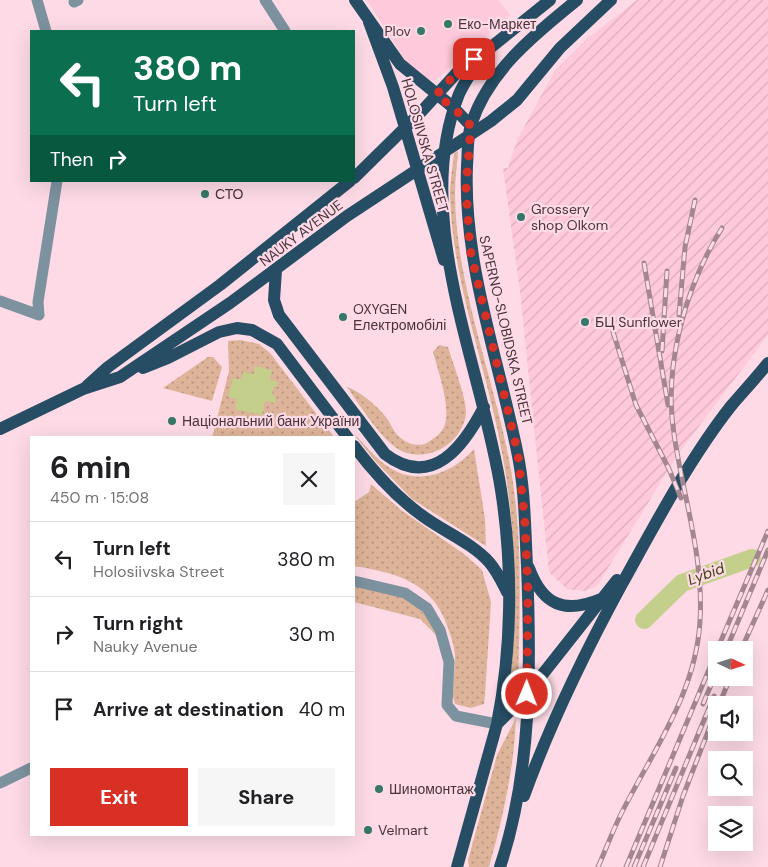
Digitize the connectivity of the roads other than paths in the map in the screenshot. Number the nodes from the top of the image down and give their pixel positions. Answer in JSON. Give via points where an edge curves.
{"nodes":[{"id":1,"x":37,"y":0,"type":"edge"},
{"id":2,"x":265,"y":0,"type":"edge"},
{"id":3,"x":355,"y":0,"type":"edge"},
{"id":4,"x":550,"y":0,"type":"edge"},
{"id":5,"x":576,"y":0,"type":"edge"},
{"id":6,"x":611,"y":0,"type":"edge"},
{"id":7,"x":369,"y":22,"type":"junction"},
{"id":8,"x":46,"y":30,"type":"edge"},
{"id":9,"x":284,"y":30,"type":"edge"},
{"id":10,"x":485,"y":52,"type":"junction"},
{"id":11,"x":436,"y":95,"type":"junction"},
{"id":12,"x":454,"y":108,"type":"junction"},
{"id":13,"x":471,"y":126,"type":"junction"},
{"id":14,"x":405,"y":127,"type":"junction"},
{"id":15,"x":355,"y":177,"type":"edge"},
{"id":16,"x":57,"y":182,"type":"edge"},
{"id":17,"x":349,"y":182,"type":"edge"},
{"id":18,"x":280,"y":266,"type":"junction"},
{"id":19,"x":451,"y":276,"type":"junction"},
{"id":20,"x":0,"y":301,"type":"edge"},
{"id":21,"x":768,"y":363,"type":"edge"},
{"id":22,"x":120,"y":377,"type":"junction"},
{"id":23,"x":83,"y":389,"type":"junction"},
{"id":24,"x":484,"y":407,"type":"junction"},
{"id":25,"x":0,"y":429,"type":"edge"},
{"id":26,"x":346,"y":436,"type":"edge"},
{"id":27,"x":355,"y":447,"type":"edge"},
{"id":28,"x":647,"y":539,"type":"junction"},
{"id":29,"x":527,"y":560,"type":"junction"},
{"id":30,"x":355,"y":581,"type":"edge"},
{"id":31,"x":508,"y":594,"type":"junction"},
{"id":32,"x":604,"y":598,"type":"junction"},
{"id":33,"x":527,"y":694,"type":"junction"},
{"id":34,"x":497,"y":724,"type":"junction"},
{"id":35,"x":30,"y":768,"type":"edge"},
{"id":36,"x":0,"y":783,"type":"edge"},
{"id":37,"x":509,"y":839,"type":"junction"},
{"id":38,"x":458,"y":865,"type":"edge"},
{"id":39,"x":500,"y":867,"type":"edge"}],
"edges":[{"from":1,"to":8,"type":"street"},
{"from":2,"to":9,"type":"street"},
{"from":3,"to":7,"type":"main road","name":"HOLOSIIVSKA STREET"},
{"from":4,"to":10,"type":"main road"},
{"from":5,"to":13,"type":"main road","via":[[519,49],[484,96]]},
{"from":6,"to":18,"type":"main road","name":"NAUKY AVENUE","via":[[560,48],[517,100],[491,122],[347,216]]},
{"from":7,"to":11,"type":"main road","name":"HOLOSIIVSKA STREET","via":[[400,64]]},
{"from":7,"to":14,"type":"main road","name":"HOLOSIIVSKA STREET"},
{"from":10,"to":11,"type":"main road","via":[[463,66]]},
{"from":10,"to":12,"type":"main road","via":[[470,73]]},
{"from":11,"to":12,"type":"main road","name":"HOLOSIIVSKA STREET"},
{"from":11,"to":14,"type":"main road"},
{"from":12,"to":13,"type":"main road","name":"HOLOSIIVSKA STREET"},
{"from":12,"to":19,"type":"main road","via":[[447,139],[442,206]]},
{"from":13,"to":29,"type":"main road","name":"SAPERNO-SLOBIDSKA STREET","via":[[466,188],[470,249],[518,454]]},
{"from":14,"to":15,"type":"main road"},
{"from":14,"to":19,"type":"main road","name":"HOLOSIIVSKA STREET","via":[[439,250]]},
{"from":16,"to":20,"type":"street","via":[[38,302],[39,315]]},
{"from":17,"to":23,"type":"main road","name":"NAUKY AVENUE","via":[[213,291],[108,367]]},
{"from":18,"to":22,"type":"main road","name":"NAUKY AVENUE"},
{"from":18,"to":24,"type":"main road","via":[[274,300],[284,322],[379,447],[395,462],[419,466],[447,458],[472,430]]},
{"from":19,"to":24,"type":"main road"},
{"from":21,"to":28,"type":"main road","via":[[730,407]]},
{"from":22,"to":23,"type":"main road","name":"NAUKY AVENUE"},
{"from":22,"to":26,"type":"main road","via":[[168,358],[219,332],[237,328],[252,330],[277,344]]},
{"from":23,"to":25,"type":"main road","name":"NAUKY AVENUE"},
{"from":24,"to":31,"type":"main road","via":[[501,491]]},
{"from":27,"to":31,"type":"main road","via":[[372,470],[420,515],[489,562]]},
{"from":28,"to":32,"type":"main road"},
{"from":28,"to":37,"type":"main road","via":[[574,675],[542,744]]},
{"from":29,"to":32,"type":"main road","via":[[540,589],[554,602],[577,608]]},
{"from":29,"to":33,"type":"main road","name":"SAPERNO-SLOBIDSKA STREET"},
{"from":30,"to":34,"type":"street","via":[[405,593],[427,608],[440,630],[449,662],[447,705],[456,716]]},
{"from":31,"to":34,"type":"main road","via":[[504,680]]},
{"from":32,"to":33,"type":"main road"},
{"from":33,"to":34,"type":"main road"},
{"from":33,"to":37,"type":"main road","name":"SAPERNO-SLOBIDSKA STREET","via":[[521,776]]},
{"from":34,"to":38,"type":"main road"},
{"from":35,"to":36,"type":"street"},
{"from":37,"to":39,"type":"main road","name":"SAPERNO-SLOBIDSKA STREET"}]}
